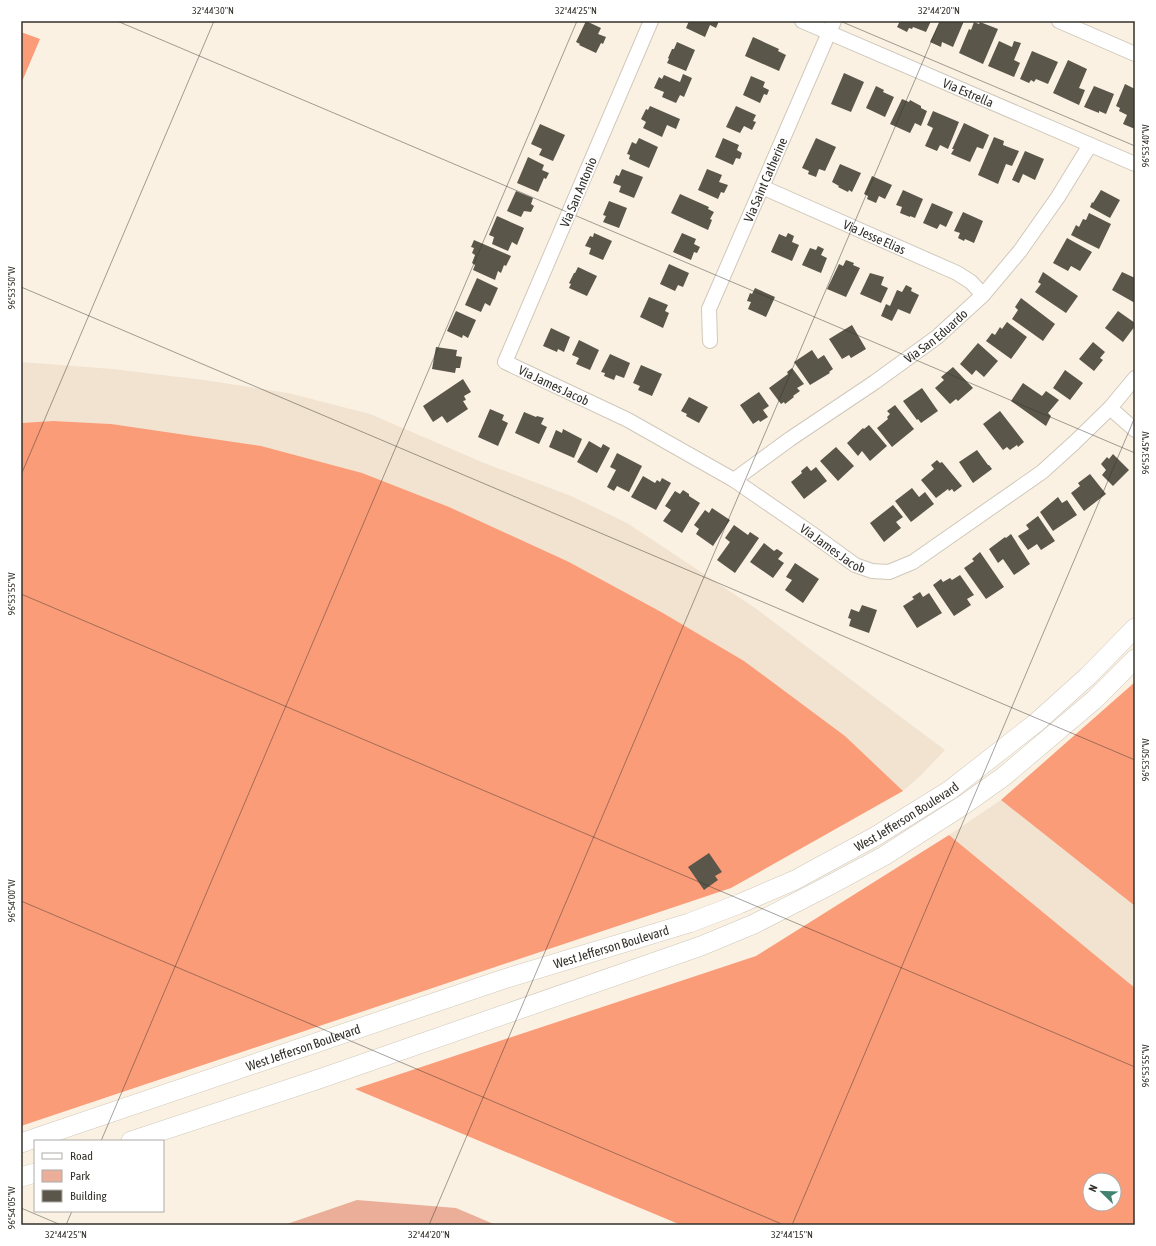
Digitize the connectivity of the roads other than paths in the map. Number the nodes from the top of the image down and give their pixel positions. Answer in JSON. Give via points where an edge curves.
{"nodes":[{"id":1,"x":651,"y":21,"type":"edge"},
{"id":2,"x":802,"y":21,"type":"edge"},
{"id":3,"x":1059,"y":21,"type":"edge"},
{"id":4,"x":832,"y":27,"type":"edge"},
{"id":5,"x":1135,"y":54,"type":"edge"},
{"id":6,"x":1090,"y":145,"type":"junction"},
{"id":7,"x":1135,"y":164,"type":"edge"},
{"id":8,"x":762,"y":187,"type":"junction"},
{"id":9,"x":983,"y":295,"type":"junction"},
{"id":10,"x":710,"y":341,"type":"dead end"},
{"id":11,"x":505,"y":362,"type":"joint"},
{"id":12,"x":1135,"y":378,"type":"edge"},
{"id":13,"x":1110,"y":408,"type":"junction"},
{"id":14,"x":1135,"y":430,"type":"edge"},
{"id":15,"x":734,"y":480,"type":"junction"},
{"id":16,"x":1135,"y":628,"type":"edge"},
{"id":17,"x":1135,"y":659,"type":"edge"},
{"id":18,"x":796,"y":880,"type":"junction"},
{"id":19,"x":805,"y":898,"type":"junction"},
{"id":20,"x":134,"y":1140,"type":"edge"},
{"id":21,"x":21,"y":1143,"type":"edge"},
{"id":22,"x":34,"y":1173,"type":"edge"},
{"id":23,"x":21,"y":1177,"type":"edge"}],
"edges":[{"from":1,"to":11,"type":"street","name":"Via San Antonio"},
{"from":2,"to":4,"type":"street","name":"Via Estrella"},
{"from":3,"to":5,"type":"street"},
{"from":4,"to":6,"type":"street","name":"Via Estrella"},
{"from":4,"to":8,"type":"street","name":"Via Saint Catherine"},
{"from":6,"to":7,"type":"street","name":"Via Estrella"},
{"from":6,"to":9,"type":"street","name":"Via San Eduardo","via":[[1020,251]]},
{"from":8,"to":9,"type":"street","name":"Via Jesse Elias","via":[[957,273],[971,282]]},
{"from":8,"to":10,"type":"street","name":"Via Saint Catherine","via":[[709,310]]},
{"from":9,"to":15,"type":"street","name":"Via San Eduardo","via":[[937,338]]},
{"from":11,"to":15,"type":"street","name":"Via James Jacob","via":[[628,420]]},
{"from":12,"to":13,"type":"street","name":"Via James Jacob"},
{"from":13,"to":14,"type":"street"},
{"from":13,"to":15,"type":"street","name":"Via James Jacob","via":[[1042,472],[913,562],[889,572],[855,565]]},
{"from":16,"to":18,"type":"main road","name":"West Jefferson Boulevard","via":[[1088,676],[1037,722],[950,790],[876,836]]},
{"from":17,"to":19,"type":"main road","name":"West Jefferson Boulevard","via":[[1094,700],[972,800],[884,856]]},
{"from":18,"to":19,"type":"main road"},
{"from":18,"to":21,"type":"main road","name":"West Jefferson Boulevard","via":[[689,923],[504,979]]},
{"from":19,"to":20,"type":"main road","name":"West Jefferson Boulevard","via":[[754,924],[701,946],[319,1079]]},
{"from":22,"to":23,"type":"main road"}]}
